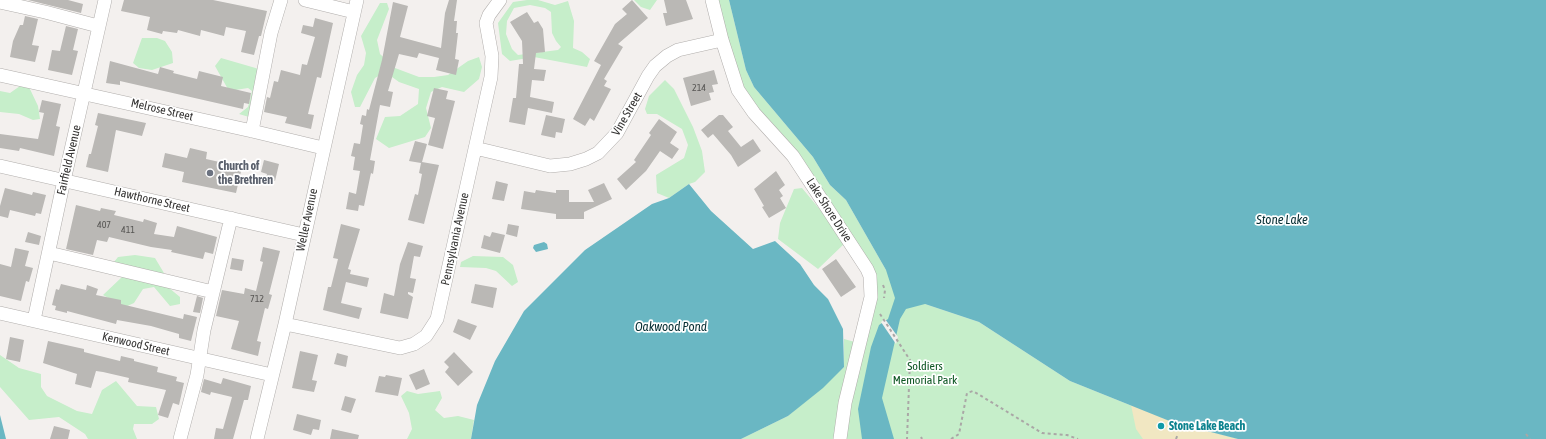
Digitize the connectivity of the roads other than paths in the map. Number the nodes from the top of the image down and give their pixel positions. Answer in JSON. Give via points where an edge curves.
{"nodes":[{"id":1,"x":105,"y":0,"type":"edge"},
{"id":2,"x":281,"y":0,"type":"edge"},
{"id":3,"x":305,"y":0,"type":"edge"},
{"id":4,"x":500,"y":0,"type":"edge"},
{"id":5,"x":712,"y":0,"type":"edge"},
{"id":6,"x":0,"y":2,"type":"edge"},
{"id":7,"x":355,"y":6,"type":"edge"},
{"id":8,"x":98,"y":26,"type":"junction"},
{"id":9,"x":722,"y":40,"type":"junction"},
{"id":10,"x":0,"y":75,"type":"edge"},
{"id":11,"x":85,"y":93,"type":"junction"},
{"id":12,"x":252,"y":131,"type":"junction"},
{"id":13,"x":323,"y":148,"type":"junction"},
{"id":14,"x":475,"y":148,"type":"junction"},
{"id":15,"x":0,"y":166,"type":"edge"},
{"id":16,"x":64,"y":181,"type":"junction"},
{"id":17,"x":231,"y":218,"type":"junction"},
{"id":18,"x":304,"y":235,"type":"junction"},
{"id":19,"x":49,"y":253,"type":"junction"},
{"id":20,"x":213,"y":292,"type":"junction"},
{"id":21,"x":0,"y":313,"type":"edge"},
{"id":22,"x":34,"y":320,"type":"junction"},
{"id":23,"x":285,"y":324,"type":"junction"},
{"id":24,"x":198,"y":358,"type":"junction"},
{"id":25,"x":272,"y":375,"type":"junction"},
{"id":26,"x":180,"y":439,"type":"edge"},
{"id":27,"x":258,"y":439,"type":"edge"},
{"id":28,"x":840,"y":439,"type":"edge"}],
"edges":[{"from":1,"to":8,"type":"street","name":"Fairfield Avenue"},
{"from":2,"to":12,"type":"street","via":[[271,33]]},
{"from":3,"to":7,"type":"street"},
{"from":4,"to":14,"type":"street","name":"Pennsylvania Avenue","via":[[486,23],[492,56]]},
{"from":5,"to":9,"type":"street","name":"Lake Shore Drive"},
{"from":6,"to":8,"type":"street"},
{"from":7,"to":13,"type":"street","name":"Weller Avenue"},
{"from":8,"to":11,"type":"street","name":"Fairfield Avenue"},
{"from":9,"to":14,"type":"street","name":"Vine Street","via":[[678,50],[655,66],[617,133],[598,153],[586,159],[550,166]]},
{"from":9,"to":28,"type":"street","name":"Lake Shore Drive","via":[[734,80],[744,100],[794,156],[870,276],[871,297],[845,403]]},
{"from":10,"to":11,"type":"street","name":"Melrose Street"},
{"from":11,"to":12,"type":"street","name":"Melrose Street"},
{"from":11,"to":16,"type":"street","name":"Fairfield Avenue"},
{"from":12,"to":13,"type":"street","name":"Melrose Street"},
{"from":13,"to":18,"type":"street","name":"Weller Avenue"},
{"from":14,"to":23,"type":"street","name":"Pennsylvania Avenue","via":[[437,319],[426,336],[414,344],[400,348]]},
{"from":15,"to":16,"type":"street","name":"Hawthorne Street"},
{"from":16,"to":17,"type":"street","name":"Hawthorne Street"},
{"from":16,"to":19,"type":"street","name":"Fairfield Avenue"},
{"from":17,"to":18,"type":"street","name":"Hawthorne Street"},
{"from":17,"to":20,"type":"street"},
{"from":18,"to":23,"type":"street","name":"Weller Avenue"},
{"from":19,"to":20,"type":"street"},
{"from":19,"to":22,"type":"street","name":"Fairfield Avenue"},
{"from":20,"to":24,"type":"street"},
{"from":21,"to":22,"type":"street","name":"Kenwood Street"},
{"from":22,"to":24,"type":"street","name":"Kenwood Street"},
{"from":23,"to":25,"type":"street","name":"Weller Avenue"},
{"from":24,"to":25,"type":"street","name":"Kenwood Street"},
{"from":24,"to":26,"type":"street","via":[[198,375]]},
{"from":25,"to":27,"type":"street","name":"Weller Avenue"}]}
